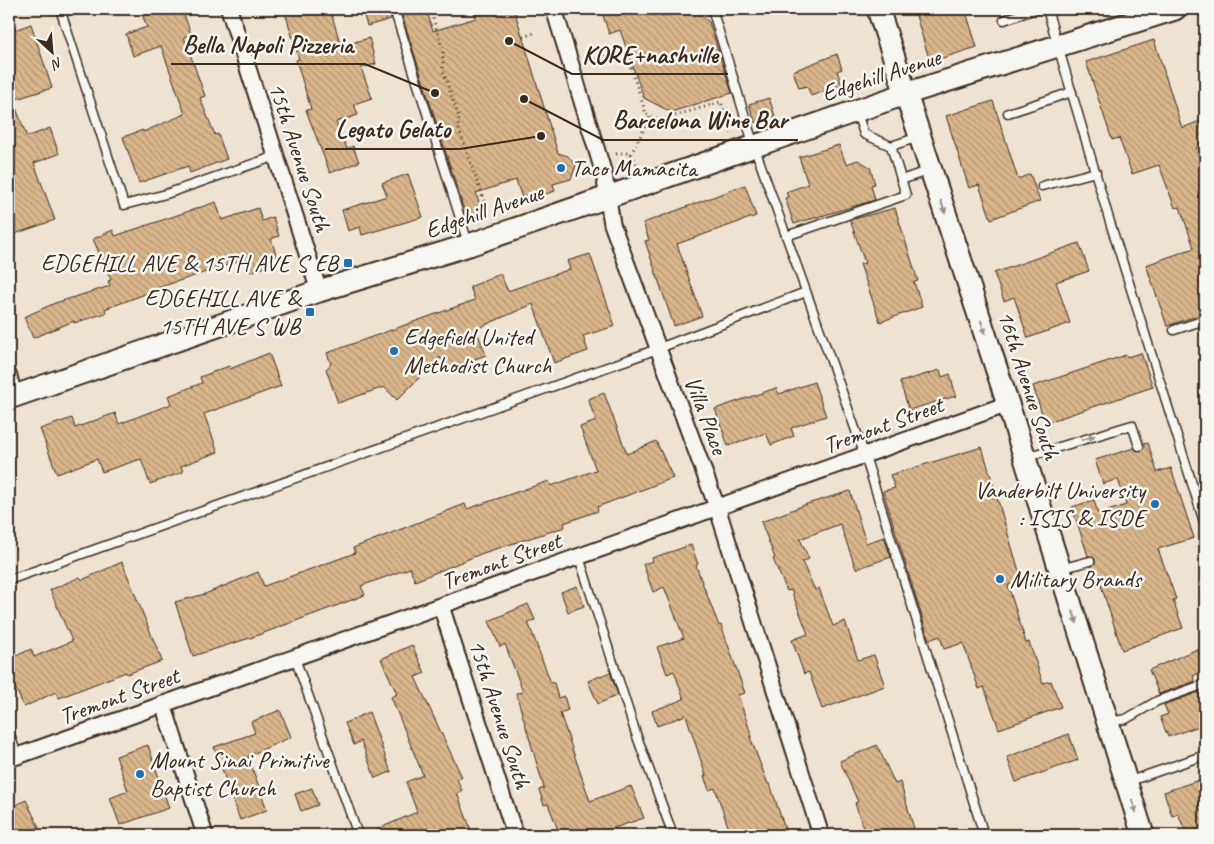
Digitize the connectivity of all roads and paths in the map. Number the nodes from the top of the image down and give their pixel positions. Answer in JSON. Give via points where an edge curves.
{"nodes":[{"id":1,"x":60,"y":9,"type":"edge"},
{"id":2,"x":229,"y":9,"type":"edge"},
{"id":3,"x":394,"y":9,"type":"edge"},
{"id":4,"x":430,"y":9,"type":"edge"},
{"id":5,"x":554,"y":9,"type":"edge"},
{"id":6,"x":712,"y":9,"type":"edge"},
{"id":7,"x":878,"y":9,"type":"edge"},
{"id":8,"x":1036,"y":9,"type":"edge"},
{"id":9,"x":1047,"y":9,"type":"edge"},
{"id":10,"x":1175,"y":9,"type":"edge"},
{"id":11,"x":1004,"y":20,"type":"dead end"},
{"id":12,"x":537,"y":32,"type":"dead end"},
{"id":13,"x":523,"y":37,"type":"dead end"},
{"id":14,"x":1059,"y":46,"type":"junction"},
{"id":15,"x":450,"y":60,"type":"dead end"},
{"id":16,"x":590,"y":61,"type":"dead end"},
{"id":17,"x":443,"y":62,"type":"junction"},
{"id":18,"x":1072,"y":92,"type":"junction"},
{"id":19,"x":905,"y":94,"type":"junction"},
{"id":20,"x":856,"y":111,"type":"junction"},
{"id":21,"x":1008,"y":113,"type":"dead end"},
{"id":22,"x":650,"y":117,"type":"junction"},
{"id":23,"x":731,"y":133,"type":"dead end"},
{"id":24,"x":919,"y":137,"type":"junction"},
{"id":25,"x":754,"y":146,"type":"junction"},
{"id":26,"x":891,"y":146,"type":"junction"},
{"id":27,"x":616,"y":154,"type":"dead end"},
{"id":28,"x":631,"y":154,"type":"junction"},
{"id":29,"x":276,"y":156,"type":"junction"},
{"id":30,"x":637,"y":166,"type":"dead end"},
{"id":31,"x":931,"y":170,"type":"junction"},
{"id":32,"x":1096,"y":172,"type":"junction"},
{"id":33,"x":901,"y":180,"type":"junction"},
{"id":34,"x":1042,"y":186,"type":"dead end"},
{"id":35,"x":608,"y":196,"type":"junction"},
{"id":36,"x":489,"y":215,"type":"dead end"},
{"id":37,"x":786,"y":236,"type":"junction"},
{"id":38,"x":469,"y":244,"type":"junction"},
{"id":39,"x":319,"y":290,"type":"junction"},
{"id":40,"x":806,"y":292,"type":"junction"},
{"id":41,"x":1205,"y":320,"type":"edge"},
{"id":42,"x":1174,"y":330,"type":"dead end"},
{"id":43,"x":658,"y":349,"type":"junction"},
{"id":44,"x":11,"y":390,"type":"edge"},
{"id":45,"x":1008,"y":404,"type":"junction"},
{"id":46,"x":1139,"y":446,"type":"dead end"},
{"id":47,"x":865,"y":456,"type":"junction"},
{"id":48,"x":1024,"y":458,"type":"junction"},
{"id":49,"x":717,"y":507,"type":"junction"},
{"id":50,"x":1205,"y":525,"type":"edge"},
{"id":51,"x":579,"y":557,"type":"junction"},
{"id":52,"x":1090,"y":561,"type":"dead end"},
{"id":53,"x":1060,"y":569,"type":"junction"},
{"id":54,"x":9,"y":580,"type":"edge"},
{"id":55,"x":441,"y":606,"type":"junction"},
{"id":56,"x":296,"y":658,"type":"junction"},
{"id":57,"x":1205,"y":684,"type":"edge"},
{"id":58,"x":163,"y":704,"type":"junction"},
{"id":59,"x":1109,"y":722,"type":"junction"},
{"id":60,"x":9,"y":731,"type":"edge"},
{"id":61,"x":1205,"y":755,"type":"edge"},
{"id":62,"x":13,"y":758,"type":"edge"},
{"id":63,"x":1127,"y":782,"type":"junction"},
{"id":64,"x":205,"y":835,"type":"edge"},
{"id":65,"x":358,"y":835,"type":"edge"},
{"id":66,"x":515,"y":835,"type":"edge"},
{"id":67,"x":673,"y":835,"type":"edge"},
{"id":68,"x":821,"y":835,"type":"edge"},
{"id":69,"x":984,"y":835,"type":"edge"},
{"id":70,"x":1144,"y":835,"type":"edge"}],
"edges":[{"from":1,"to":29,"type":"lane","via":[[124,205]]},
{"from":2,"to":29,"type":"street","name":"15th Avenue South"},
{"from":3,"to":38,"type":"lane"},
{"from":4,"to":17,"type":"path","via":[[443,50]]},
{"from":5,"to":35,"type":"street","name":"Villa Place"},
{"from":6,"to":25,"type":"lane"},
{"from":7,"to":19,"type":"street","name":"16th Avenue South"},
{"from":8,"to":11,"type":"lane"},
{"from":9,"to":14,"type":"lane"},
{"from":10,"to":14,"type":"street","name":"Edgehill Avenue"},
{"from":12,"to":13,"type":"path"},
{"from":14,"to":18,"type":"lane"},
{"from":14,"to":19,"type":"street","name":"Edgehill Avenue"},
{"from":15,"to":17,"type":"path"},
{"from":16,"to":22,"type":"path","via":[[625,50],[644,110]]},
{"from":17,"to":36,"type":"path","via":[[460,118],[458,127]]},
{"from":18,"to":21,"type":"lane"},
{"from":18,"to":32,"type":"lane"},
{"from":19,"to":20,"type":"street","name":"Edgehill Avenue"},
{"from":19,"to":24,"type":"street","name":"16th Avenue South"},
{"from":20,"to":25,"type":"street","name":"Edgehill Avenue"},
{"from":20,"to":26,"type":"lane","via":[[864,134]]},
{"from":22,"to":23,"type":"path","via":[[664,118],[721,102]]},
{"from":22,"to":28,"type":"path"},
{"from":24,"to":26,"type":"lane"},
{"from":24,"to":31,"type":"street","name":"16th Avenue South"},
{"from":25,"to":35,"type":"street","name":"Edgehill Avenue"},
{"from":25,"to":37,"type":"lane"},
{"from":26,"to":33,"type":"lane"},
{"from":27,"to":28,"type":"path"},
{"from":28,"to":30,"type":"path"},
{"from":29,"to":39,"type":"street","name":"15th Avenue South"},
{"from":31,"to":33,"type":"lane"},
{"from":31,"to":45,"type":"street","name":"16th Avenue South","one_way":true},
{"from":32,"to":34,"type":"lane"},
{"from":32,"to":50,"type":"lane"},
{"from":33,"to":37,"type":"lane","via":[[906,195]]},
{"from":35,"to":38,"type":"street","name":"Edgehill Avenue"},
{"from":35,"to":43,"type":"street","name":"Villa Place","via":[[612,224]]},
{"from":37,"to":40,"type":"lane"},
{"from":38,"to":39,"type":"street","name":"Edgehill Avenue"},
{"from":39,"to":44,"type":"street","name":"Edgehill Avenue"},
{"from":40,"to":43,"type":"lane"},
{"from":40,"to":47,"type":"lane"},
{"from":41,"to":42,"type":"lane"},
{"from":43,"to":49,"type":"street","name":"Villa Place"},
{"from":43,"to":54,"type":"lane"},
{"from":45,"to":47,"type":"street","name":"Tremont Street"},
{"from":45,"to":48,"type":"street","name":"16th Avenue South"},
{"from":48,"to":46,"type":"lane","one_way":true,"via":[[1132,424]]},
{"from":47,"to":49,"type":"street","name":"Tremont Street"},
{"from":47,"to":69,"type":"lane"},
{"from":48,"to":53,"type":"street","name":"16th Avenue South"},
{"from":49,"to":51,"type":"street","name":"Tremont Street"},
{"from":49,"to":68,"type":"street","name":"Villa Place"},
{"from":51,"to":55,"type":"street","name":"Tremont Street"},
{"from":51,"to":67,"type":"lane","via":[[635,731]]},
{"from":52,"to":53,"type":"lane"},
{"from":53,"to":59,"type":"street","name":"16th Avenue South","one_way":true},
{"from":55,"to":56,"type":"street","name":"Tremont Street"},
{"from":55,"to":66,"type":"street","name":"15th Avenue South"},
{"from":56,"to":58,"type":"street","name":"Tremont Street"},
{"from":56,"to":65,"type":"lane"},
{"from":57,"to":59,"type":"lane","via":[[1126,718]]},
{"from":58,"to":62,"type":"street","name":"Tremont Street"},
{"from":58,"to":64,"type":"street"},
{"from":59,"to":63,"type":"street","name":"16th Avenue South"},
{"from":60,"to":62,"type":"lane"},
{"from":61,"to":63,"type":"lane"},
{"from":63,"to":70,"type":"street","name":"16th Avenue South","one_way":true}]}
